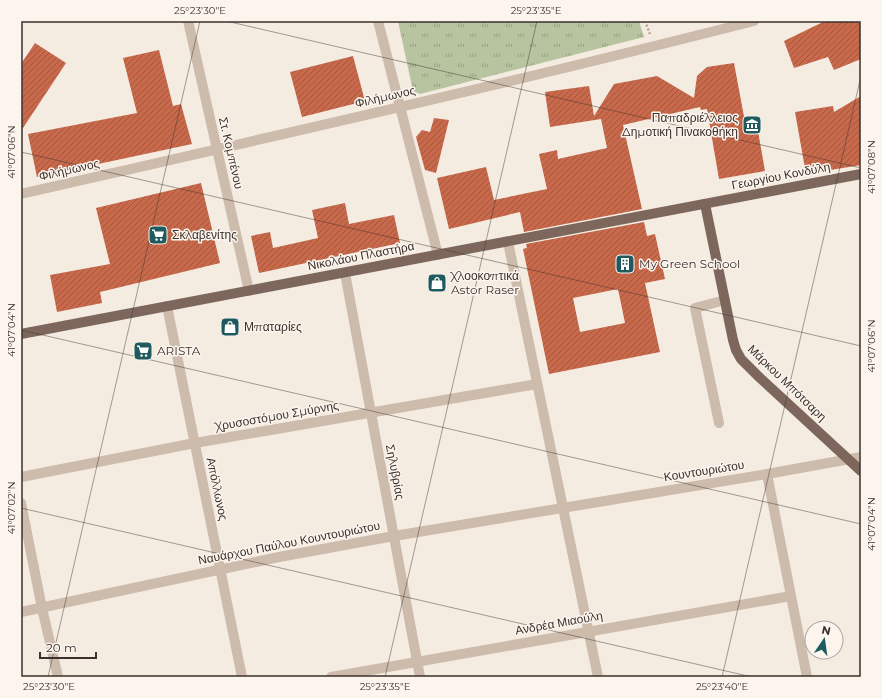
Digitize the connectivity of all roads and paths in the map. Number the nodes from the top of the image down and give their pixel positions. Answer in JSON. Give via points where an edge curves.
{"nodes":[{"id":1,"x":188,"y":21,"type":"edge"},
{"id":2,"x":378,"y":21,"type":"edge"},
{"id":3,"x":754,"y":21,"type":"edge"},
{"id":4,"x":400,"y":106,"type":"junction"},
{"id":5,"x":217,"y":149,"type":"junction"},
{"id":6,"x":861,"y":174,"type":"edge"},
{"id":7,"x":21,"y":194,"type":"edge"},
{"id":8,"x":705,"y":204,"type":"junction"},
{"id":9,"x":508,"y":242,"type":"junction"},
{"id":10,"x":438,"y":255,"type":"junction"},
{"id":11,"x":345,"y":273,"type":"junction"},
{"id":12,"x":249,"y":291,"type":"junction"},
{"id":13,"x":725,"y":300,"type":"junction"},
{"id":14,"x":166,"y":306,"type":"junction"},
{"id":15,"x":21,"y":334,"type":"edge"},
{"id":16,"x":537,"y":384,"type":"junction"},
{"id":17,"x":371,"y":413,"type":"junction"},
{"id":18,"x":720,"y":423,"type":"dead end"},
{"id":19,"x":194,"y":444,"type":"junction"},
{"id":20,"x":861,"y":457,"type":"edge"},
{"id":21,"x":848,"y":459,"type":"junction"},
{"id":22,"x":861,"y":471,"type":"edge"},
{"id":23,"x":767,"y":474,"type":"junction"},
{"id":24,"x":21,"y":477,"type":"edge"},
{"id":25,"x":21,"y":503,"type":"edge"},
{"id":26,"x":563,"y":507,"type":"junction"},
{"id":27,"x":394,"y":536,"type":"junction"},
{"id":28,"x":220,"y":569,"type":"junction"},
{"id":29,"x":791,"y":596,"type":"junction"},
{"id":30,"x":42,"y":608,"type":"junction"},
{"id":31,"x":21,"y":612,"type":"edge"},
{"id":32,"x":588,"y":631,"type":"junction"},
{"id":33,"x":417,"y":662,"type":"junction"},
{"id":34,"x":58,"y":677,"type":"edge"},
{"id":35,"x":242,"y":677,"type":"edge"},
{"id":36,"x":331,"y":677,"type":"edge"},
{"id":37,"x":420,"y":677,"type":"edge"},
{"id":38,"x":598,"y":677,"type":"edge"},
{"id":39,"x":807,"y":677,"type":"edge"}],
"edges":[{"from":1,"to":5,"type":"street","name":"Στ. Κομπένου"},
{"from":2,"to":4,"type":"street"},
{"from":3,"to":4,"type":"street","name":"Φιλήμωνος"},
{"from":4,"to":5,"type":"street","name":"Φιλήμωνος"},
{"from":4,"to":10,"type":"street"},
{"from":5,"to":7,"type":"street","name":"Φιλήμωνος"},
{"from":5,"to":12,"type":"street","name":"Στ. Κομπένου"},
{"from":6,"to":8,"type":"main road","name":"Γεωργίου Κονδύλη"},
{"from":8,"to":9,"type":"main road","name":"Νικολάου Πλαστήρα"},
{"from":8,"to":13,"type":"main road","name":"Μάρκου Μπότσαρη"},
{"from":9,"to":10,"type":"main road","name":"Νικολάου Πλαστήρα"},
{"from":9,"to":16,"type":"street"},
{"from":10,"to":11,"type":"main road","name":"Νικολάου Πλαστήρα"},
{"from":11,"to":12,"type":"main road","name":"Νικολάου Πλαστήρα"},
{"from":11,"to":17,"type":"street","name":"Σηλυβρίας"},
{"from":12,"to":14,"type":"main road","name":"Νικολάου Πλαστήρα"},
{"from":13,"to":18,"type":"street","via":[[696,308]]},
{"from":13,"to":21,"type":"main road","name":"Μάρκου Μπότσαρη","via":[[734,345],[741,359]]},
{"from":14,"to":15,"type":"main road","name":"Νικολάου Πλαστήρα"},
{"from":14,"to":19,"type":"street","name":"Απόλλωνος"},
{"from":16,"to":17,"type":"street","name":"Χρυσοστόμου Σμύρνης"},
{"from":16,"to":26,"type":"street"},
{"from":17,"to":19,"type":"street","name":"Χρυσοστόμου Σμύρνης"},
{"from":17,"to":27,"type":"street","name":"Σηλυβρίας"},
{"from":19,"to":24,"type":"street","name":"Χρυσοστόμου Σμύρνης"},
{"from":19,"to":28,"type":"street","name":"Απόλλωνος"},
{"from":20,"to":21,"type":"street","name":"Κουντουριώτου"},
{"from":21,"to":22,"type":"main road","name":"Μάρκου Μπότσαρη"},
{"from":21,"to":23,"type":"street","name":"Κουντουριώτου"},
{"from":23,"to":26,"type":"street","name":"Κουντουριώτου"},
{"from":23,"to":29,"type":"street"},
{"from":25,"to":30,"type":"street"},
{"from":26,"to":27,"type":"street","name":"Ναυάρχου Παύλου Κουντουριώτου"},
{"from":26,"to":32,"type":"street"},
{"from":27,"to":28,"type":"street","name":"Ναυάρχου Παύλου Κουντουριώτου"},
{"from":27,"to":33,"type":"street","name":"Σηλυβρίας"},
{"from":28,"to":30,"type":"street","name":"Ναυάρχου Παύλου Κουντουριώτου"},
{"from":28,"to":35,"type":"street","name":"Απόλλωνος"},
{"from":29,"to":32,"type":"street","name":"Ανδρέα Μιαούλη"},
{"from":29,"to":39,"type":"street"},
{"from":30,"to":31,"type":"street","name":"Ναυάρχου Παύλου Κουντουριώτου"},
{"from":30,"to":34,"type":"street"},
{"from":32,"to":33,"type":"street","name":"Ανδρέα Μιαούλη"},
{"from":32,"to":38,"type":"street"},
{"from":33,"to":36,"type":"street","name":"Ανδρέα Μιαούλη"},
{"from":33,"to":37,"type":"street","name":"Σηλυβρίας"}]}
